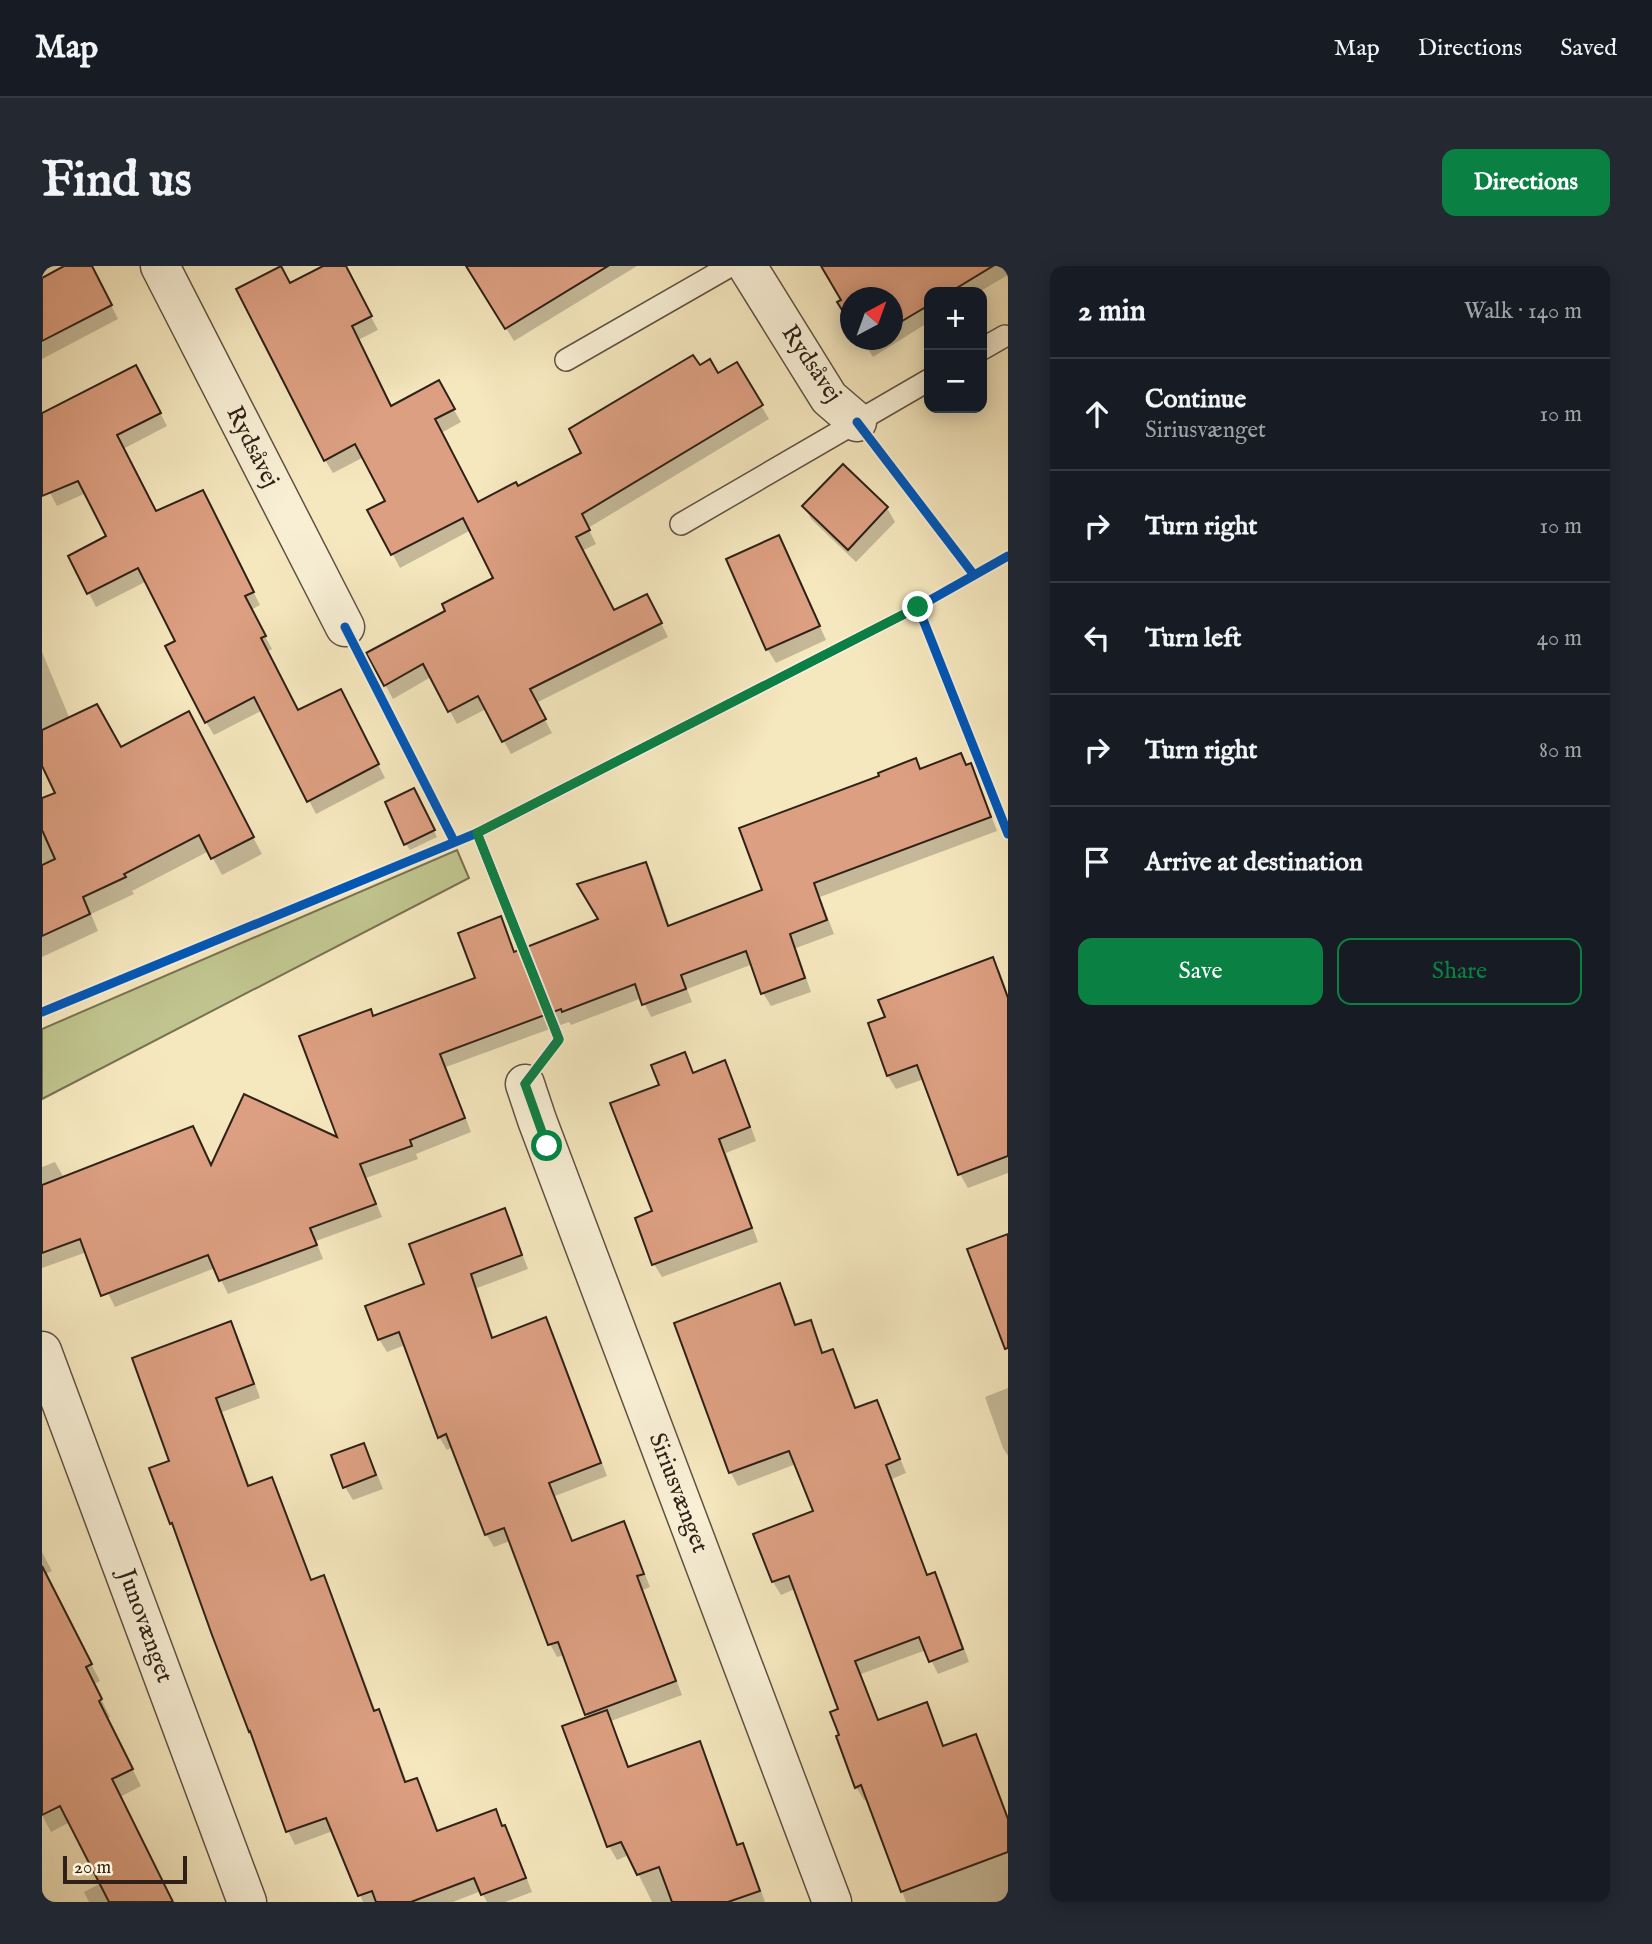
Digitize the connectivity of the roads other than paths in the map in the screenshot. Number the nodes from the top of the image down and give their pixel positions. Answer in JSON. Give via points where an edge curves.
{"nodes":[{"id":1,"x":160,"y":266,"type":"edge"},
{"id":2,"x":730,"y":266,"type":"edge"},
{"id":3,"x":747,"y":266,"type":"edge"},
{"id":4,"x":1005,"y":336,"type":"dead end"},
{"id":5,"x":987,"y":346,"type":"edge"},
{"id":6,"x":566,"y":360,"type":"dead end"},
{"id":7,"x":924,"y":383,"type":"edge"},
{"id":8,"x":856,"y":422,"type":"junction"},
{"id":9,"x":681,"y":524,"type":"dead end"},
{"id":10,"x":345,"y":627,"type":"dead end"},
{"id":11,"x":525,"y":1084,"type":"dead end"},
{"id":12,"x":42,"y":1351,"type":"edge"},
{"id":13,"x":247,"y":1902,"type":"edge"},
{"id":14,"x":832,"y":1902,"type":"edge"}],
"edges":[{"from":1,"to":10,"type":"street","name":"Rydsåvej"},
{"from":2,"to":6,"type":"lane"},
{"from":3,"to":8,"type":"street","name":"Rydsåvej","via":[[829,398]]},
{"from":4,"to":5,"type":"lane"},
{"from":7,"to":8,"type":"lane"},
{"from":8,"to":9,"type":"lane"},
{"from":11,"to":14,"type":"street","name":"Siriusvænget"},
{"from":12,"to":13,"type":"street","name":"Junovænget"}]}
